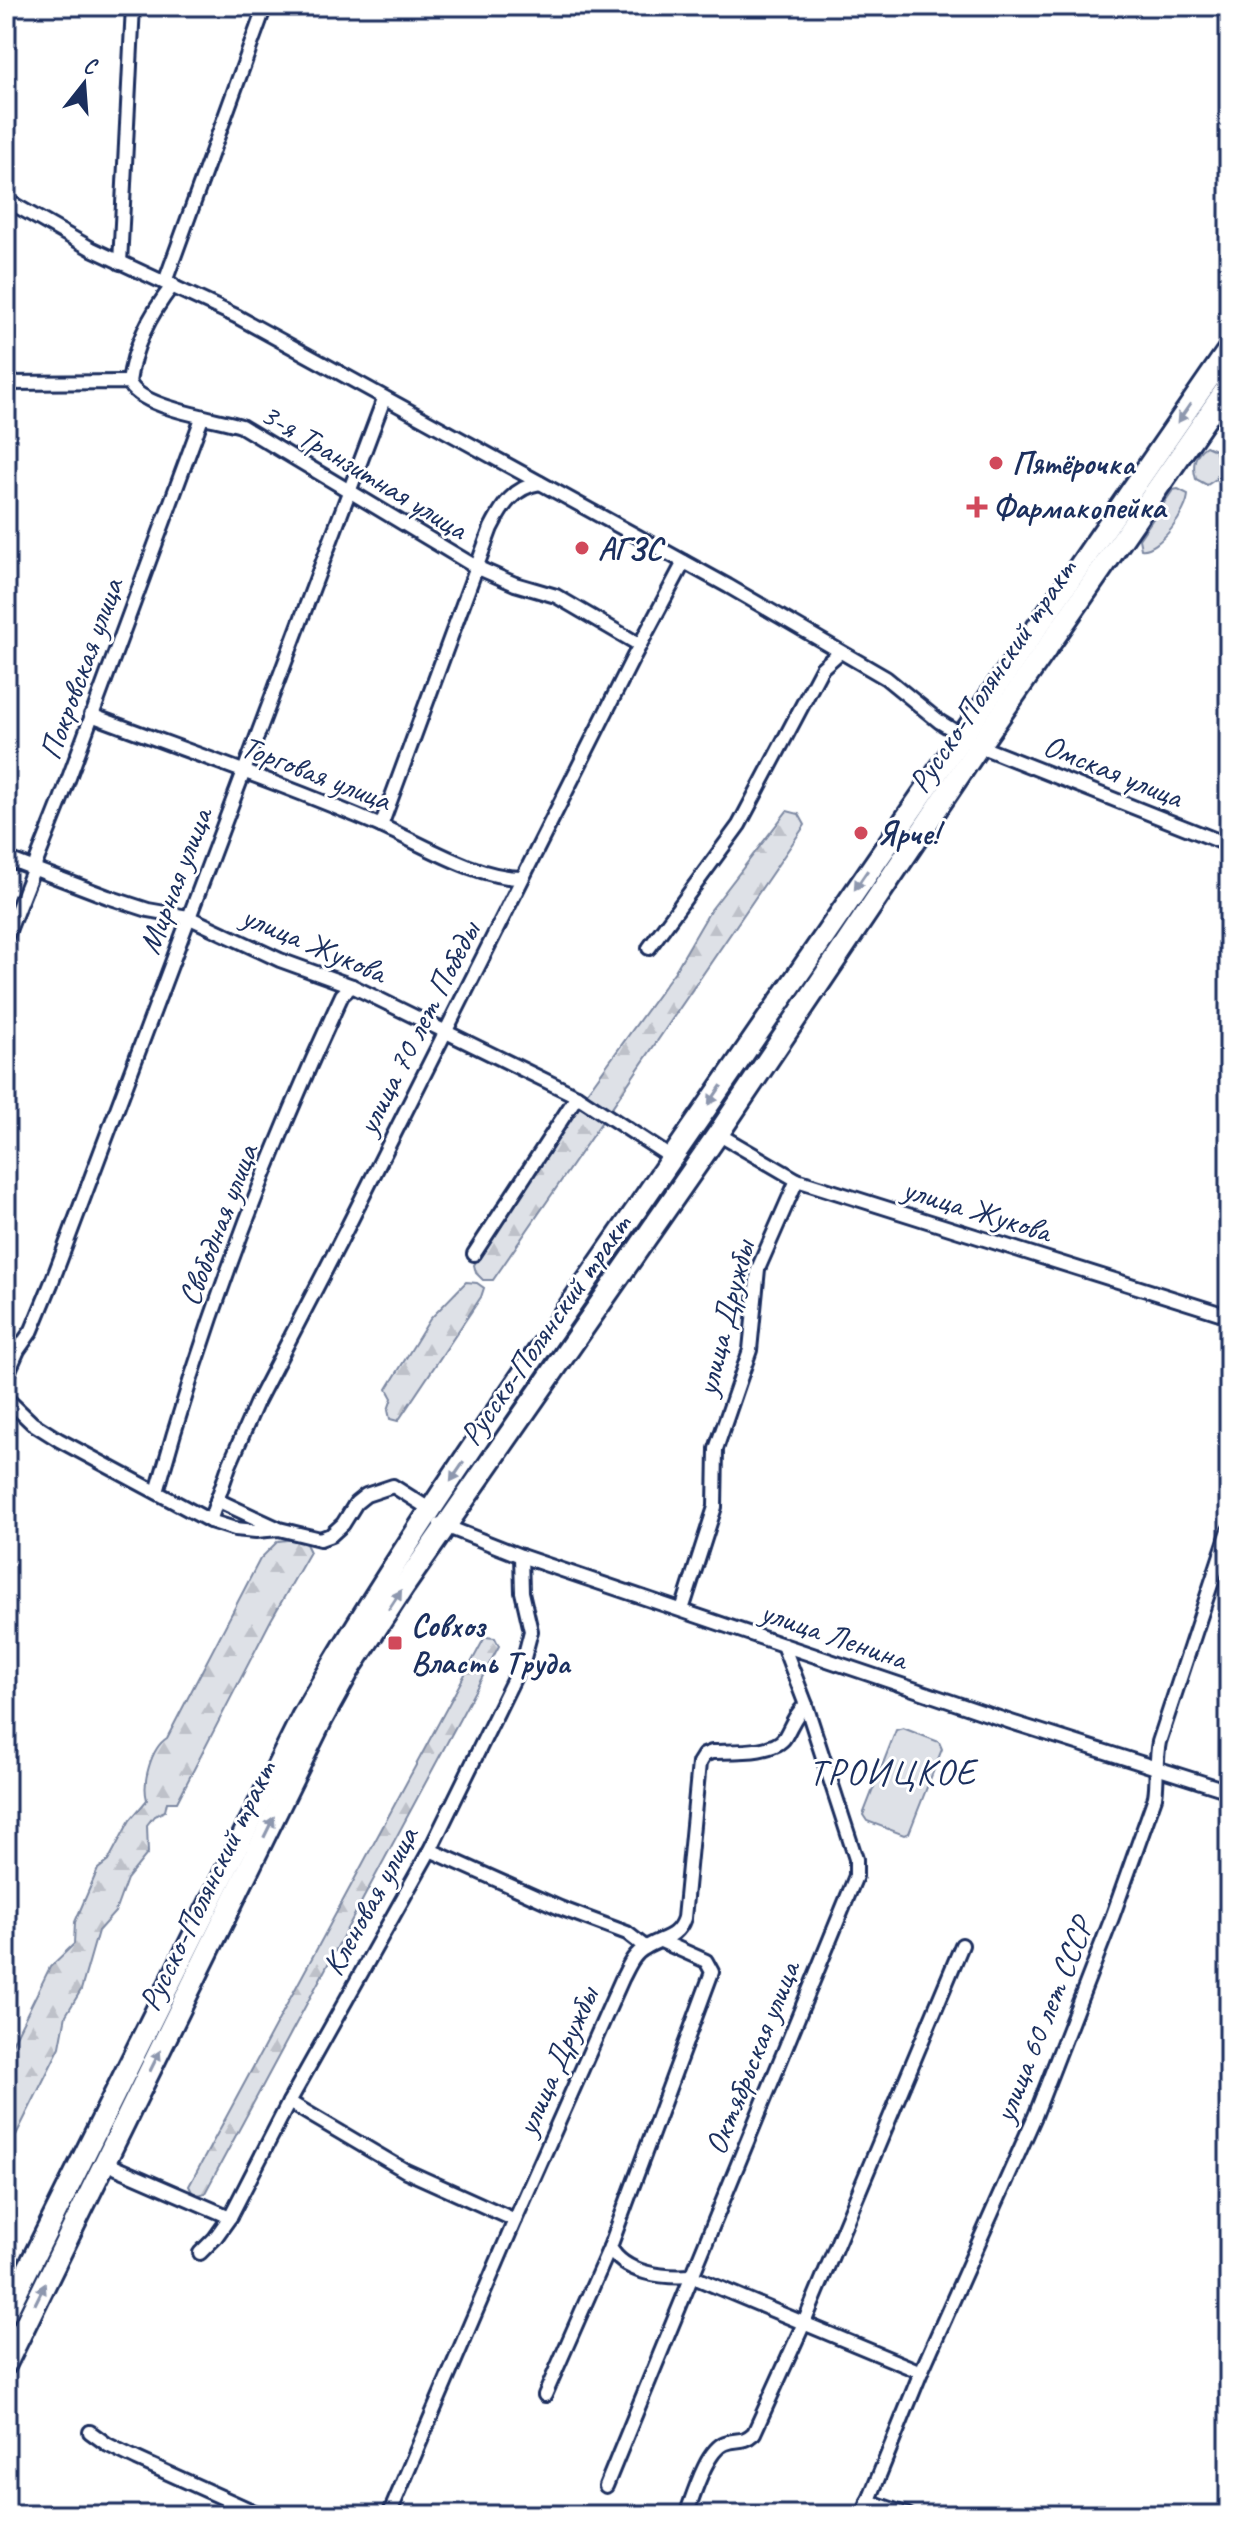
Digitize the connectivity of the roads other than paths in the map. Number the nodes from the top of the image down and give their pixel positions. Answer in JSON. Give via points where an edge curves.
{"nodes":[{"id":1,"x":7,"y":6,"type":"edge"},
{"id":2,"x":133,"y":6,"type":"edge"},
{"id":3,"x":265,"y":6,"type":"edge"},
{"id":4,"x":6,"y":21,"type":"edge"},
{"id":5,"x":6,"y":200,"type":"edge"},
{"id":6,"x":120,"y":263,"type":"junction"},
{"id":7,"x":169,"y":283,"type":"junction"},
{"id":8,"x":1229,"y":349,"type":"edge"},
{"id":9,"x":129,"y":382,"type":"junction"},
{"id":10,"x":6,"y":383,"type":"edge"},
{"id":11,"x":1229,"y":385,"type":"edge"},
{"id":12,"x":384,"y":399,"type":"junction"},
{"id":13,"x":202,"y":418,"type":"junction"},
{"id":14,"x":540,"y":483,"type":"junction"},
{"id":15,"x":348,"y":491,"type":"junction"},
{"id":16,"x":684,"y":562,"type":"junction"},
{"id":17,"x":476,"y":567,"type":"junction"},
{"id":18,"x":640,"y":645,"type":"junction"},
{"id":19,"x":840,"y":652,"type":"junction"},
{"id":20,"x":91,"y":715,"type":"junction"},
{"id":21,"x":960,"y":735,"type":"junction"},
{"id":22,"x":979,"y":746,"type":"junction"},
{"id":23,"x":244,"y":773,"type":"junction"},
{"id":24,"x":381,"y":826,"type":"junction"},
{"id":25,"x":1229,"y":845,"type":"edge"},
{"id":26,"x":6,"y":858,"type":"edge"},
{"id":27,"x":33,"y":868,"type":"junction"},
{"id":28,"x":522,"y":878,"type":"junction"},
{"id":29,"x":188,"y":917,"type":"junction"},
{"id":30,"x":6,"y":938,"type":"edge"},
{"id":31,"x":649,"y":948,"type":"dead end"},
{"id":32,"x":352,"y":986,"type":"junction"},
{"id":33,"x":446,"y":1030,"type":"junction"},
{"id":34,"x":577,"y":1096,"type":"junction"},
{"id":35,"x":718,"y":1134,"type":"junction"},
{"id":36,"x":672,"y":1158,"type":"junction"},
{"id":37,"x":797,"y":1180,"type":"junction"},
{"id":38,"x":474,"y":1254,"type":"dead end"},
{"id":39,"x":1229,"y":1316,"type":"edge"},
{"id":40,"x":6,"y":1377,"type":"edge"},
{"id":41,"x":6,"y":1398,"type":"edge"},
{"id":42,"x":157,"y":1492,"type":"junction"},
{"id":43,"x":217,"y":1500,"type":"junction"},
{"id":44,"x":429,"y":1513,"type":"junction"},
{"id":45,"x":210,"y":1521,"type":"junction"},
{"id":46,"x":445,"y":1527,"type":"junction"},
{"id":47,"x":279,"y":1529,"type":"junction"},
{"id":48,"x":1229,"y":1530,"type":"edge"},
{"id":49,"x":521,"y":1556,"type":"junction"},
{"id":50,"x":682,"y":1610,"type":"junction"},
{"id":51,"x":783,"y":1645,"type":"junction"},
{"id":52,"x":806,"y":1705,"type":"junction"},
{"id":53,"x":1156,"y":1769,"type":"junction"},
{"id":54,"x":1229,"y":1791,"type":"edge"},
{"id":55,"x":430,"y":1850,"type":"junction"},
{"id":56,"x":661,"y":1941,"type":"junction"},
{"id":57,"x":962,"y":1945,"type":"dead end"},
{"id":58,"x":645,"y":1947,"type":"junction"},
{"id":59,"x":289,"y":2102,"type":"junction"},
{"id":60,"x":105,"y":2163,"type":"junction"},
{"id":61,"x":230,"y":2217,"type":"junction"},
{"id":62,"x":515,"y":2220,"type":"junction"},
{"id":63,"x":610,"y":2247,"type":"junction"},
{"id":64,"x":200,"y":2253,"type":"dead end"},
{"id":65,"x":691,"y":2276,"type":"junction"},
{"id":66,"x":6,"y":2313,"type":"edge"},
{"id":67,"x":804,"y":2323,"type":"junction"},
{"id":68,"x":6,"y":2364,"type":"edge"},
{"id":69,"x":921,"y":2372,"type":"junction"},
{"id":70,"x":545,"y":2395,"type":"dead end"},
{"id":71,"x":90,"y":2432,"type":"dead end"},
{"id":72,"x":606,"y":2486,"type":"dead end"},
{"id":73,"x":868,"y":2501,"type":"junction"},
{"id":74,"x":261,"y":2515,"type":"edge"},
{"id":75,"x":389,"y":2515,"type":"edge"},
{"id":76,"x":686,"y":2515,"type":"edge"},
{"id":77,"x":863,"y":2515,"type":"edge"},
{"id":78,"x":908,"y":2515,"type":"edge"}],
"edges":[{"from":1,"to":4,"type":"street"},
{"from":2,"to":6,"type":"street"},
{"from":3,"to":7,"type":"street"},
{"from":5,"to":6,"type":"street","name":"Омская улица"},
{"from":6,"to":7,"type":"street","name":"Омская улица"},
{"from":7,"to":9,"type":"street","via":[[136,348]]},
{"from":7,"to":12,"type":"street","name":"Омская улица"},
{"from":8,"to":21,"type":"main road","name":"Русско-Полянский тракт","one_way":true},
{"from":9,"to":10,"type":"street"},
{"from":9,"to":13,"type":"street","name":"3-я Транзитная улица","via":[[147,398]]},
{"from":11,"to":22,"type":"main road","name":"Русско-Полянский тракт"},
{"from":12,"to":14,"type":"street","name":"Омская улица"},
{"from":12,"to":15,"type":"street","name":"Мирная улица"},
{"from":13,"to":15,"type":"street","name":"3-я Транзитная улица","via":[[256,433]]},
{"from":13,"to":20,"type":"street","name":"Покровская улица"},
{"from":14,"to":16,"type":"street","name":"Омская улица"},
{"from":14,"to":17,"type":"street","via":[[526,485],[501,509]]},
{"from":15,"to":17,"type":"street","name":"3-я Транзитная улица"},
{"from":15,"to":23,"type":"street","name":"Мирная улица"},
{"from":16,"to":18,"type":"street","name":"улица 70 лет Победы"},
{"from":16,"to":19,"type":"street","name":"Омская улица"},
{"from":17,"to":18,"type":"street","name":"3-я Транзитная улица","via":[[556,596]]},
{"from":17,"to":24,"type":"street"},
{"from":18,"to":28,"type":"street","name":"улица 70 лет Победы"},
{"from":19,"to":21,"type":"street","name":"Омская улица","via":[[886,678]]},
{"from":19,"to":31,"type":"street","via":[[822,668],[739,825]]},
{"from":20,"to":23,"type":"street","name":"Торговая улица"},
{"from":20,"to":27,"type":"street","name":"Покровская улица"},
{"from":21,"to":22,"type":"street","name":"Омская улица"},
{"from":21,"to":36,"type":"main road","name":"Русско-Полянский тракт","one_way":true},
{"from":22,"to":25,"type":"street","name":"Омская улица"},
{"from":22,"to":35,"type":"main road","name":"Русско-Полянский тракт"},
{"from":23,"to":24,"type":"street","name":"Торговая улица"},
{"from":23,"to":29,"type":"street","name":"Мирная улица"},
{"from":24,"to":28,"type":"street","name":"Торговая улица","via":[[488,872]]},
{"from":26,"to":27,"type":"street","name":"улица Жукова"},
{"from":27,"to":29,"type":"street","name":"улица Жукова","via":[[148,910]]},
{"from":27,"to":30,"type":"street","name":"Покровская улица"},
{"from":28,"to":33,"type":"street","name":"улица 70 лет Победы"},
{"from":29,"to":32,"type":"street","name":"улица Жукова"},
{"from":29,"to":40,"type":"street","name":"Мирная улица","via":[[53,1279]]},
{"from":32,"to":33,"type":"street","name":"улица Жукова"},
{"from":32,"to":42,"type":"street","name":"Свободная улица","via":[[342,995],[303,1078],[250,1210],[184,1393]]},
{"from":33,"to":34,"type":"street","name":"улица Жукова"},
{"from":33,"to":43,"type":"street","name":"улица 70 лет Победы","via":[[256,1404]]},
{"from":34,"to":36,"type":"street","name":"улица Жукова"},
{"from":34,"to":38,"type":"street"},
{"from":35,"to":37,"type":"street","name":"улица Жукова"},
{"from":35,"to":46,"type":"main road","name":"Русско-Полянский тракт"},
{"from":36,"to":44,"type":"main road","name":"Русско-Полянский тракт","one_way":true},
{"from":37,"to":39,"type":"street","name":"улица Жукова"},
{"from":37,"to":50,"type":"street","name":"улица Дружбы","via":[[758,1269],[750,1350],[716,1449],[715,1507]]},
{"from":41,"to":42,"type":"street","via":[[59,1440]]},
{"from":42,"to":45,"type":"street"},
{"from":43,"to":45,"type":"street","name":"улица 70 лет Победы"},
{"from":43,"to":47,"type":"street"},
{"from":44,"to":46,"type":"street","name":"улица Ленина"},
{"from":44,"to":47,"type":"street","name":"улица Ленина","via":[[393,1486],[366,1495],[331,1535],[320,1539]]},
{"from":44,"to":66,"type":"main road","name":"Русско-Полянский тракт","via":[[302,1717]]},
{"from":45,"to":47,"type":"street","via":[[235,1529]]},
{"from":46,"to":49,"type":"street","name":"улица Ленина"},
{"from":60,"to":46,"type":"main road","name":"Русско-Полянский тракт","one_way":true,"via":[[322,1719]]},
{"from":48,"to":53,"type":"street","name":"улица 60 лет СССР","via":[[1159,1742]]},
{"from":49,"to":50,"type":"street","name":"улица Ленина"},
{"from":49,"to":55,"type":"street","name":"Кленовая улица","via":[[529,1643]]},
{"from":50,"to":51,"type":"street","name":"улица Ленина"},
{"from":51,"to":52,"type":"street","name":"Октябрьская улица"},
{"from":51,"to":53,"type":"street","name":"улица Ленина"},
{"from":52,"to":56,"type":"street","via":[[775,1747],[712,1752],[699,1763],[684,1918],[673,1936]]},
{"from":52,"to":65,"type":"street","name":"Октябрьская улица","via":[[856,1859],[856,1876]]},
{"from":53,"to":54,"type":"street","name":"улица Ленина"},
{"from":53,"to":69,"type":"street","name":"улица 60 лет СССР","via":[[1155,1797],[1046,2087]]},
{"from":55,"to":58,"type":"street","via":[[627,1933]]},
{"from":55,"to":59,"type":"street","name":"Кленовая улица"},
{"from":56,"to":58,"type":"street"},
{"from":56,"to":63,"type":"street","via":[[706,1961],[712,1972]]},
{"from":57,"to":67,"type":"street"},
{"from":58,"to":62,"type":"street","name":"улица Дружбы","via":[[622,1979]]},
{"from":59,"to":61,"type":"street","name":"Кленовая улица"},
{"from":59,"to":62,"type":"street","via":[[406,2171]]},
{"from":60,"to":61,"type":"street"},
{"from":68,"to":60,"type":"main road","name":"Русско-Полянский тракт","one_way":true},
{"from":61,"to":64,"type":"street","name":"Кленовая улица"},
{"from":62,"to":75,"type":"street","name":"улица Дружбы"},
{"from":63,"to":65,"type":"street","via":[[620,2261],[640,2270]]},
{"from":63,"to":70,"type":"street"},
{"from":65,"to":67,"type":"street"},
{"from":65,"to":72,"type":"street","name":"Октябрьская улица"},
{"from":67,"to":69,"type":"street"},
{"from":67,"to":76,"type":"street","via":[[754,2433],[715,2450]]},
{"from":69,"to":73,"type":"street","name":"улица 60 лет СССР"},
{"from":71,"to":74,"type":"street"},
{"from":73,"to":77,"type":"street","name":"улица 60 лет СССР"},
{"from":73,"to":78,"type":"street"}]}
